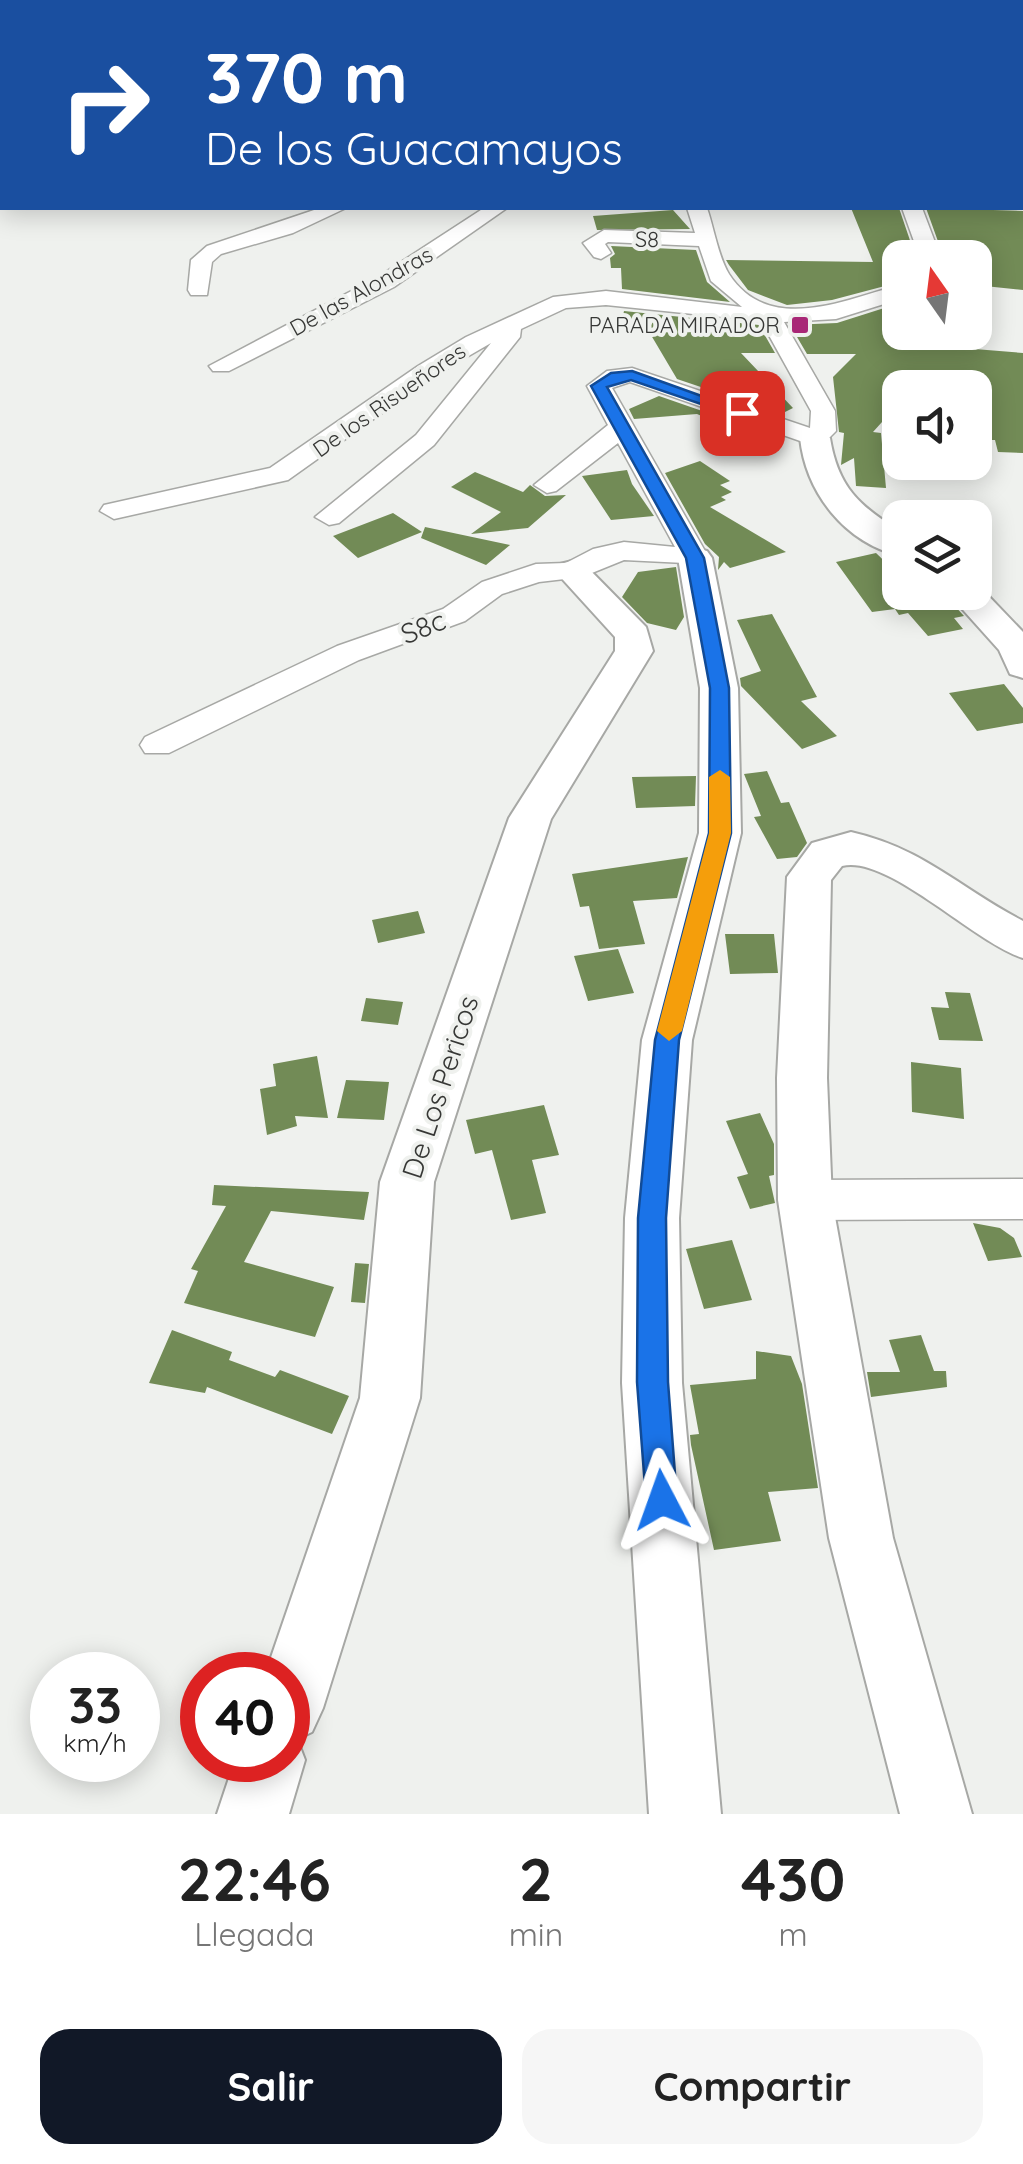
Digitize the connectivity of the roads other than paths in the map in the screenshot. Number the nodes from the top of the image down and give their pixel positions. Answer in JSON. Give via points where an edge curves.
{"nodes":[{"id":1,"x":331,"y":210,"type":"edge"},
{"id":2,"x":494,"y":210,"type":"edge"},
{"id":3,"x":696,"y":210,"type":"edge"},
{"id":4,"x":913,"y":210,"type":"edge"},
{"id":5,"x":704,"y":240,"type":"junction"},
{"id":6,"x":924,"y":240,"type":"edge"},
{"id":7,"x":597,"y":248,"type":"dead end"},
{"id":8,"x":199,"y":290,"type":"dead end"},
{"id":9,"x":882,"y":298,"type":"edge"},
{"id":10,"x":768,"y":313,"type":"junction"},
{"id":11,"x":523,"y":318,"type":"junction"},
{"id":12,"x":221,"y":366,"type":"dead end"},
{"id":13,"x":622,"y":427,"type":"junction"},
{"id":14,"x":815,"y":438,"type":"junction"},
{"id":15,"x":547,"y":485,"type":"dead end"},
{"id":16,"x":114,"y":512,"type":"dead end"},
{"id":17,"x":328,"y":517,"type":"dead end"},
{"id":18,"x":882,"y":534,"type":"edge"},
{"id":19,"x":695,"y":558,"type":"junction"},
{"id":20,"x":572,"y":571,"type":"junction"},
{"id":21,"x":981,"y":610,"type":"edge"},
{"id":22,"x":1023,"y":666,"type":"edge"},
{"id":23,"x":158,"y":745,"type":"dead end"},
{"id":24,"x":1023,"y":941,"type":"edge"},
{"id":25,"x":805,"y":1200,"type":"junction"},
{"id":26,"x":1023,"y":1200,"type":"edge"},
{"id":27,"x":306,"y":1652,"type":"edge"},
{"id":28,"x":263,"y":1782,"type":"edge"},
{"id":29,"x":252,"y":1814,"type":"edge"},
{"id":30,"x":685,"y":1814,"type":"edge"},
{"id":31,"x":936,"y":1814,"type":"edge"}],
"edges":[{"from":1,"to":8,"type":"street","via":[[214,250],[202,260]]},
{"from":2,"to":12,"type":"street","name":"De las Alondras","via":[[386,282]]},
{"from":3,"to":5,"type":"street"},
{"from":4,"to":6,"type":"street"},
{"from":5,"to":7,"type":"street","name":"S8","via":[[604,236]]},
{"from":5,"to":10,"type":"street","via":[[719,276]]},
{"from":9,"to":10,"type":"street","name":"De los Risueñores","via":[[836,312]]},
{"from":10,"to":11,"type":"street","name":"De los Risueñores","via":[[566,292]]},
{"from":10,"to":14,"type":"street","via":[[823,411],[823,432]]},
{"from":11,"to":16,"type":"street","name":"De los Risueñores","via":[[426,371],[279,474]]},
{"from":11,"to":17,"type":"street","via":[[425,440]]},
{"from":13,"to":14,"type":"street","via":[[598,386],[632,375]]},
{"from":13,"to":15,"type":"street"},
{"from":13,"to":19,"type":"street"},
{"from":14,"to":18,"type":"street","via":[[818,472],[829,492]]},
{"from":19,"to":20,"type":"street","name":"S8c","via":[[624,551]]},
{"from":19,"to":30,"type":"street","via":[[719,688],[720,833],[667,1040],[652,1218],[652,1382]]},
{"from":20,"to":23,"type":"street","name":"S8c","via":[[492,588],[454,615],[348,653]]},
{"from":20,"to":27,"type":"street","name":"De Los Pericos","via":[[633,636],[634,651],[530,818],[407,1182],[390,1398]]},
{"from":21,"to":22,"type":"street","via":[[1017,647]]},
{"from":24,"to":25,"type":"street","via":[[883,853],[837,847],[818,857],[808,895]]},
{"from":25,"to":26,"type":"street"},
{"from":25,"to":31,"type":"street","via":[[861,1538]]},
{"from":28,"to":29,"type":"street"}]}
